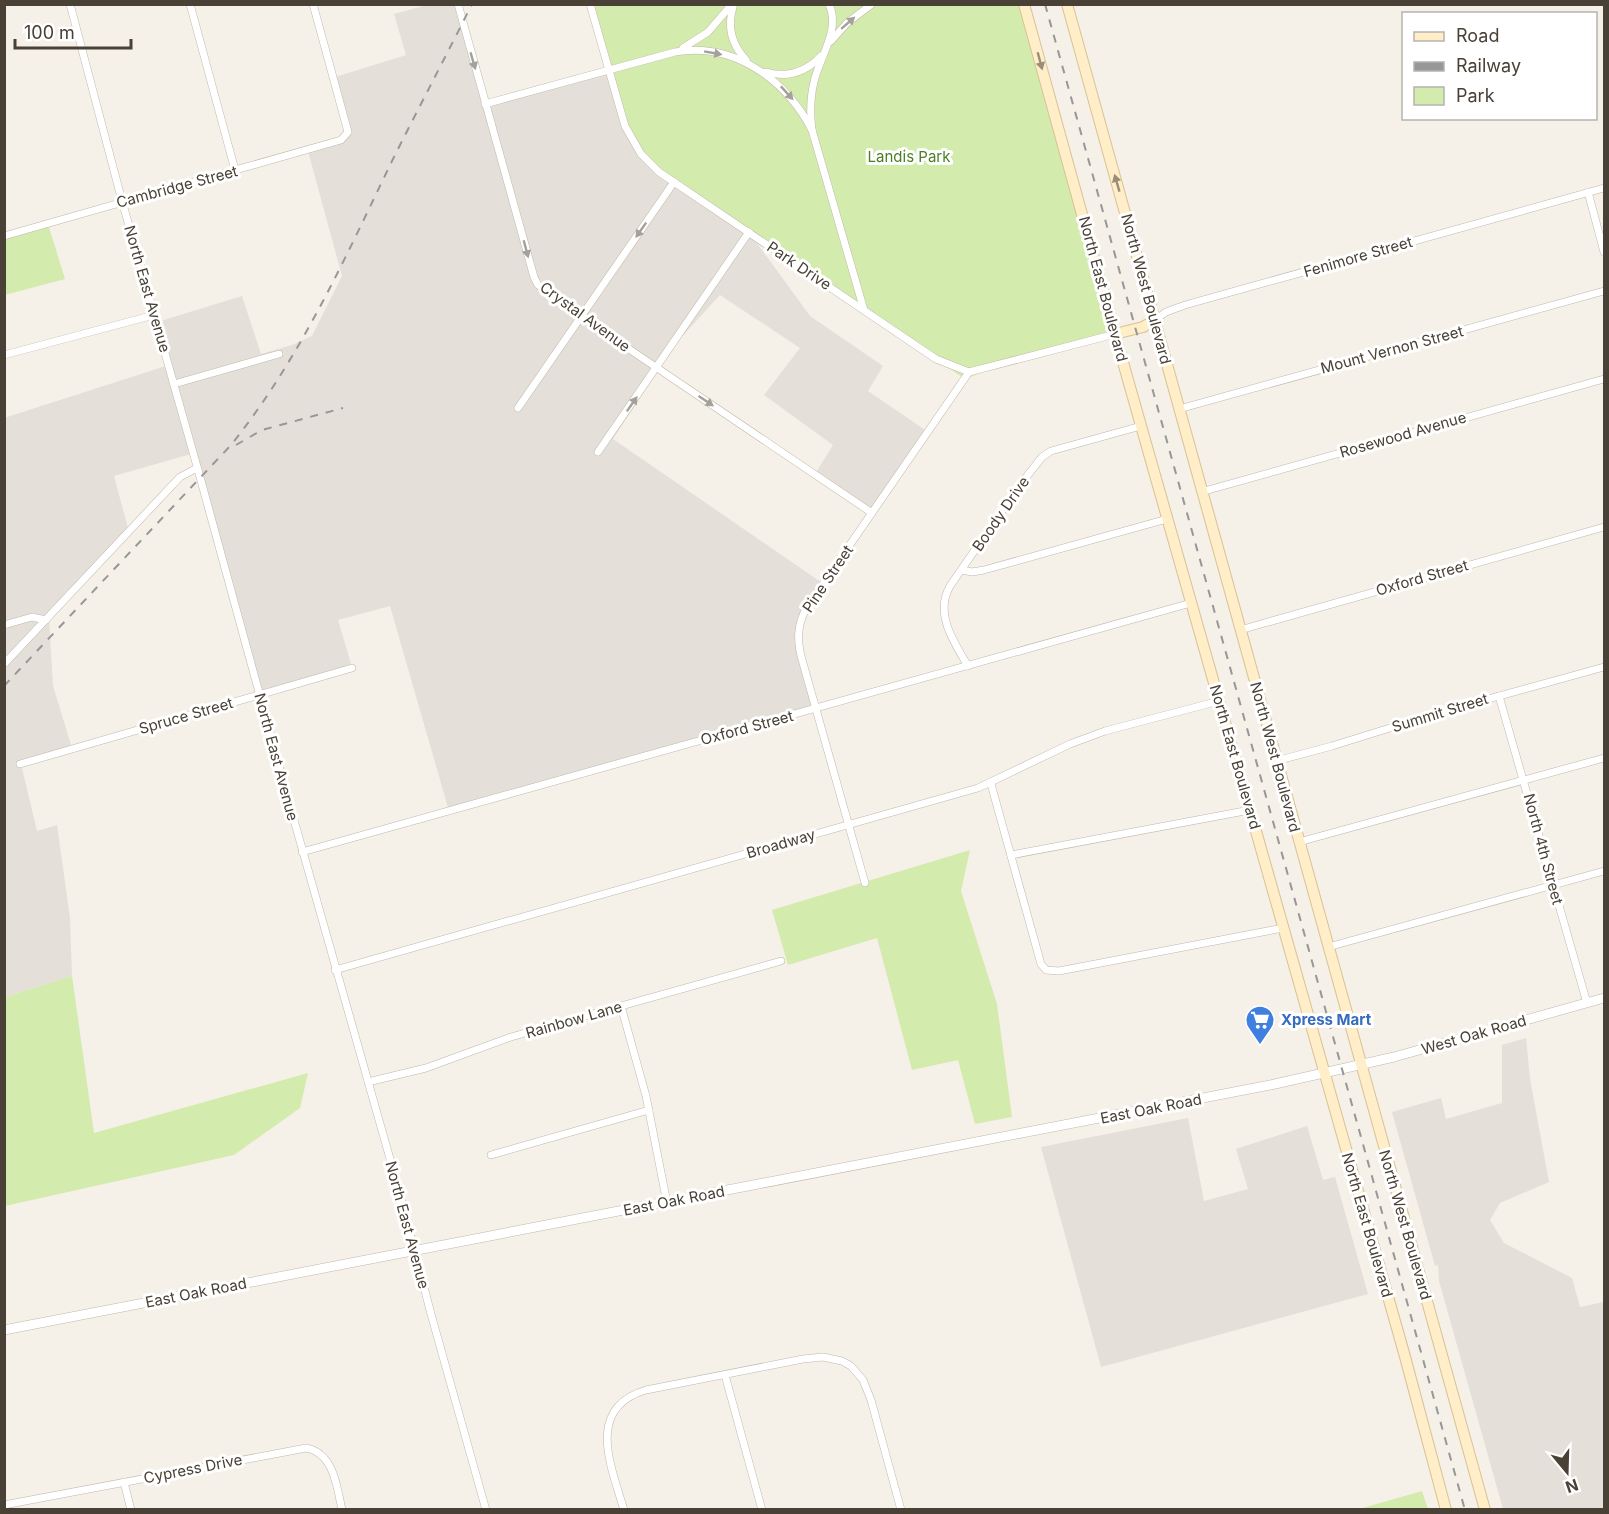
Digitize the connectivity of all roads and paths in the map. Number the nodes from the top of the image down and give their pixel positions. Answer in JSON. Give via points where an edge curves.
{"nodes":[{"id":1,"x":70,"y":4,"type":"edge"},
{"id":2,"x":190,"y":4,"type":"edge"},
{"id":3,"x":313,"y":4,"type":"edge"},
{"id":4,"x":458,"y":4,"type":"edge"},
{"id":5,"x":590,"y":4,"type":"edge"},
{"id":6,"x":733,"y":4,"type":"edge"},
{"id":7,"x":829,"y":4,"type":"edge"},
{"id":8,"x":872,"y":4,"type":"edge"},
{"id":9,"x":1024,"y":4,"type":"edge"},
{"id":10,"x":1067,"y":4,"type":"edge"},
{"id":11,"x":827,"y":46,"type":"junction"},
{"id":12,"x":675,"y":52,"type":"junction"},
{"id":13,"x":751,"y":65,"type":"junction"},
{"id":14,"x":608,"y":70,"type":"junction"},
{"id":15,"x":486,"y":104,"type":"junction"},
{"id":16,"x":812,"y":130,"type":"junction"},
{"id":17,"x":235,"y":170,"type":"junction"},
{"id":18,"x":674,"y":182,"type":"junction"},
{"id":19,"x":1605,"y":188,"type":"edge"},
{"id":20,"x":1588,"y":192,"type":"junction"},
{"id":21,"x":122,"y":201,"type":"junction"},
{"id":22,"x":749,"y":232,"type":"junction"},
{"id":23,"x":4,"y":236,"type":"edge"},
{"id":24,"x":1605,"y":252,"type":"edge"},
{"id":25,"x":1605,"y":291,"type":"edge"},
{"id":26,"x":864,"y":310,"type":"junction"},
{"id":27,"x":154,"y":315,"type":"junction"},
{"id":28,"x":582,"y":315,"type":"junction"},
{"id":29,"x":1155,"y":320,"type":"junction"},
{"id":30,"x":1115,"y":334,"type":"junction"},
{"id":31,"x":279,"y":354,"type":"dead end"},
{"id":32,"x":4,"y":355,"type":"edge"},
{"id":33,"x":657,"y":368,"type":"junction"},
{"id":34,"x":969,"y":372,"type":"junction"},
{"id":35,"x":1605,"y":379,"type":"edge"},
{"id":36,"x":174,"y":384,"type":"junction"},
{"id":37,"x":518,"y":408,"type":"dead end"},
{"id":38,"x":1179,"y":410,"type":"junction"},
{"id":39,"x":1141,"y":426,"type":"junction"},
{"id":40,"x":598,"y":452,"type":"dead end"},
{"id":41,"x":197,"y":468,"type":"junction"},
{"id":42,"x":1201,"y":492,"type":"junction"},
{"id":43,"x":872,"y":513,"type":"junction"},
{"id":44,"x":1167,"y":519,"type":"junction"},
{"id":45,"x":1605,"y":527,"type":"edge"},
{"id":46,"x":962,"y":570,"type":"junction"},
{"id":47,"x":1191,"y":603,"type":"junction"},
{"id":48,"x":46,"y":620,"type":"junction"},
{"id":49,"x":4,"y":625,"type":"edge"},
{"id":50,"x":1240,"y":630,"type":"junction"},
{"id":51,"x":4,"y":664,"type":"edge"},
{"id":52,"x":968,"y":666,"type":"junction"},
{"id":53,"x":1605,"y":667,"type":"edge"},
{"id":54,"x":352,"y":668,"type":"dead end"},
{"id":55,"x":260,"y":695,"type":"junction"},
{"id":56,"x":1499,"y":696,"type":"junction"},
{"id":57,"x":1219,"y":701,"type":"junction"},
{"id":58,"x":816,"y":709,"type":"junction"},
{"id":59,"x":1605,"y":758,"type":"edge"},
{"id":60,"x":1276,"y":761,"type":"junction"},
{"id":61,"x":20,"y":764,"type":"dead end"},
{"id":62,"x":1524,"y":781,"type":"junction"},
{"id":63,"x":991,"y":784,"type":"junction"},
{"id":64,"x":1250,"y":810,"type":"junction"},
{"id":65,"x":849,"y":825,"type":"junction"},
{"id":66,"x":1299,"y":842,"type":"junction"},
{"id":67,"x":302,"y":852,"type":"junction"},
{"id":68,"x":1011,"y":855,"type":"junction"},
{"id":69,"x":1605,"y":871,"type":"edge"},
{"id":70,"x":865,"y":883,"type":"dead end"},
{"id":71,"x":1552,"y":885,"type":"junction"},
{"id":72,"x":1283,"y":928,"type":"junction"},
{"id":73,"x":1328,"y":947,"type":"junction"},
{"id":74,"x":781,"y":962,"type":"dead end"},
{"id":75,"x":335,"y":969,"type":"junction"},
{"id":76,"x":1605,"y":998,"type":"edge"},
{"id":77,"x":1587,"y":1003,"type":"junction"},
{"id":78,"x":621,"y":1006,"type":"junction"},
{"id":79,"x":1361,"y":1065,"type":"junction"},
{"id":80,"x":1342,"y":1070,"type":"joint"},
{"id":81,"x":1324,"y":1074,"type":"junction"},
{"id":82,"x":368,"y":1082,"type":"junction"},
{"id":83,"x":649,"y":1110,"type":"junction"},
{"id":84,"x":491,"y":1155,"type":"dead end"},
{"id":85,"x":667,"y":1203,"type":"junction"},
{"id":86,"x":415,"y":1251,"type":"junction"},
{"id":87,"x":4,"y":1330,"type":"edge"},
{"id":88,"x":725,"y":1375,"type":"junction"},
{"id":89,"x":124,"y":1482,"type":"junction"},
{"id":90,"x":4,"y":1505,"type":"edge"},
{"id":91,"x":131,"y":1509,"type":"edge"},
{"id":92,"x":342,"y":1509,"type":"edge"},
{"id":93,"x":486,"y":1509,"type":"edge"},
{"id":94,"x":624,"y":1509,"type":"edge"},
{"id":95,"x":762,"y":1509,"type":"edge"},
{"id":96,"x":902,"y":1509,"type":"edge"},
{"id":97,"x":1446,"y":1509,"type":"edge"},
{"id":98,"x":1485,"y":1509,"type":"edge"}],
"edges":[{"from":1,"to":21,"type":"street","name":"North East Avenue"},
{"from":2,"to":17,"type":"street"},
{"from":3,"to":17,"type":"street","name":"Cambridge Street","via":[[347,134],[327,145]]},
{"from":4,"to":15,"type":"street","name":"Crystal Avenue","one_way":true},
{"from":5,"to":14,"type":"street","name":"Park Drive"},
{"from":6,"to":12,"type":"street","via":[[708,32]]},
{"from":6,"to":13,"type":"street","via":[[732,37]]},
{"from":7,"to":11,"type":"street","via":[[832,25]]},
{"from":11,"to":8,"type":"street","one_way":true,"via":[[847,23]]},
{"from":9,"to":30,"type":"main road","name":"North East Boulevard","one_way":true},
{"from":29,"to":10,"type":"main road","name":"North West Boulevard","one_way":true},
{"from":11,"to":13,"type":"street","via":[[814,63],[794,73],[771,73]]},
{"from":11,"to":16,"type":"street","via":[[813,83]]},
{"from":12,"to":13,"type":"street","one_way":true,"via":[[717,53]]},
{"from":12,"to":14,"type":"street"},
{"from":13,"to":16,"type":"street","one_way":true,"via":[[791,97]]},
{"from":14,"to":15,"type":"street"},
{"from":14,"to":18,"type":"street","name":"Park Drive","via":[[636,148]]},
{"from":15,"to":28,"type":"street","name":"Crystal Avenue","one_way":true,"via":[[534,277],[541,287]]},
{"from":16,"to":26,"type":"street"},
{"from":17,"to":21,"type":"street","name":"Cambridge Street"},
{"from":18,"to":22,"type":"street","name":"Park Drive"},
{"from":18,"to":28,"type":"street","one_way":true},
{"from":19,"to":20,"type":"street","name":"Fenimore Street"},
{"from":20,"to":24,"type":"street"},
{"from":20,"to":29,"type":"street","name":"Fenimore Street","via":[[1185,305]]},
{"from":21,"to":23,"type":"street","name":"Cambridge Street"},
{"from":21,"to":27,"type":"street","name":"North East Avenue"},
{"from":22,"to":26,"type":"street","name":"Park Drive"},
{"from":22,"to":33,"type":"street"},
{"from":25,"to":38,"type":"street","name":"Mount Vernon Street"},
{"from":26,"to":34,"type":"street","name":"Park Drive","via":[[936,359]]},
{"from":27,"to":32,"type":"street"},
{"from":27,"to":36,"type":"street","name":"North East Avenue"},
{"from":28,"to":33,"type":"street","name":"Crystal Avenue"},
{"from":28,"to":37,"type":"street"},
{"from":29,"to":30,"type":"main road","name":"Fenimore Street"},
{"from":29,"to":38,"type":"main road","name":"North West Boulevard"},
{"from":30,"to":34,"type":"street"},
{"from":30,"to":39,"type":"main road","name":"North East Boulevard"},
{"from":31,"to":36,"type":"street"},
{"from":40,"to":33,"type":"street","one_way":true},
{"from":33,"to":43,"type":"street","name":"Crystal Avenue","one_way":true},
{"from":34,"to":43,"type":"street","name":"Pine Street"},
{"from":35,"to":42,"type":"street","name":"Rosewood Avenue"},
{"from":36,"to":41,"type":"street","name":"North East Avenue"},
{"from":38,"to":42,"type":"main road","name":"North West Boulevard"},
{"from":39,"to":44,"type":"main road","name":"North East Boulevard"},
{"from":39,"to":46,"type":"street","name":"Boody Drive","via":[[1057,449],[1042,457]]},
{"from":41,"to":48,"type":"street","via":[[180,477]]},
{"from":41,"to":55,"type":"street","name":"North East Avenue"},
{"from":42,"to":50,"type":"main road","name":"North West Boulevard"},
{"from":43,"to":58,"type":"street","name":"Pine Street","via":[[801,619],[799,648]]},
{"from":44,"to":46,"type":"street","via":[[984,570]]},
{"from":44,"to":47,"type":"main road","name":"North East Boulevard"},
{"from":45,"to":50,"type":"street","name":"Oxford Street"},
{"from":46,"to":52,"type":"street","name":"Boody Drive","via":[[946,594],[943,611]]},
{"from":47,"to":52,"type":"street","name":"Oxford Street"},
{"from":47,"to":57,"type":"main road","name":"North East Boulevard"},
{"from":48,"to":49,"type":"street","via":[[32,617]]},
{"from":48,"to":51,"type":"street"},
{"from":50,"to":60,"type":"main road","name":"North West Boulevard"},
{"from":52,"to":58,"type":"street","name":"Oxford Street"},
{"from":53,"to":56,"type":"street","name":"Summit Street"},
{"from":54,"to":55,"type":"street","name":"Spruce Street"},
{"from":55,"to":61,"type":"street","name":"Spruce Street"},
{"from":55,"to":67,"type":"street","name":"North East Avenue"},
{"from":56,"to":60,"type":"street","name":"Summit Street"},
{"from":56,"to":62,"type":"street","name":"North 4th Street"},
{"from":57,"to":63,"type":"street","name":"Broadway","via":[[1070,744]]},
{"from":57,"to":64,"type":"main road","name":"North East Boulevard"},
{"from":58,"to":65,"type":"street","name":"Pine Street"},
{"from":58,"to":67,"type":"street","name":"Oxford Street"},
{"from":59,"to":62,"type":"street"},
{"from":60,"to":66,"type":"main road","name":"North West Boulevard"},
{"from":62,"to":66,"type":"street"},
{"from":62,"to":71,"type":"street","name":"North 4th Street"},
{"from":63,"to":65,"type":"street","name":"Broadway"},
{"from":63,"to":68,"type":"street"},
{"from":64,"to":68,"type":"street"},
{"from":64,"to":72,"type":"main road","name":"North East Boulevard"},
{"from":65,"to":70,"type":"street","name":"Pine Street"},
{"from":65,"to":75,"type":"street","name":"Broadway"},
{"from":66,"to":73,"type":"main road","name":"North West Boulevard"},
{"from":67,"to":75,"type":"street","name":"North East Avenue"},
{"from":68,"to":72,"type":"street","via":[[1041,964],[1051,972]]},
{"from":69,"to":71,"type":"street"},
{"from":71,"to":73,"type":"street"},
{"from":71,"to":77,"type":"street","name":"North 4th Street"},
{"from":72,"to":81,"type":"main road","name":"North East Boulevard"},
{"from":73,"to":79,"type":"main road","name":"North West Boulevard"},
{"from":74,"to":78,"type":"street","name":"Rainbow Lane"},
{"from":75,"to":82,"type":"street","name":"North East Avenue"},
{"from":76,"to":77,"type":"street","name":"West Oak Road"},
{"from":77,"to":79,"type":"street","name":"West Oak Road"},
{"from":78,"to":82,"type":"street","name":"Rainbow Lane","via":[[511,1037],[426,1068]]},
{"from":78,"to":83,"type":"street"},
{"from":79,"to":80,"type":"street","name":"West Oak Road"},
{"from":79,"to":98,"type":"main road","name":"North West Boulevard"},
{"from":80,"to":81,"type":"street","name":"East Oak Road"},
{"from":81,"to":85,"type":"street","name":"East Oak Road"},
{"from":81,"to":97,"type":"main road","name":"North East Boulevard"},
{"from":82,"to":86,"type":"street","name":"North East Avenue"},
{"from":83,"to":84,"type":"street"},
{"from":83,"to":85,"type":"street"},
{"from":85,"to":86,"type":"street","name":"East Oak Road"},
{"from":86,"to":87,"type":"street","name":"East Oak Road"},
{"from":86,"to":93,"type":"street","name":"North East Avenue"},
{"from":88,"to":94,"type":"street","via":[[646,1390],[621,1404],[606,1431]]},
{"from":88,"to":95,"type":"street"},
{"from":88,"to":96,"type":"street","via":[[812,1358],[833,1359],[850,1366],[867,1389]]},
{"from":89,"to":90,"type":"street","name":"Cypress Drive"},
{"from":89,"to":91,"type":"street"},
{"from":89,"to":92,"type":"street","name":"Cypress Drive","via":[[306,1448],[319,1452],[328,1462]]}]}
